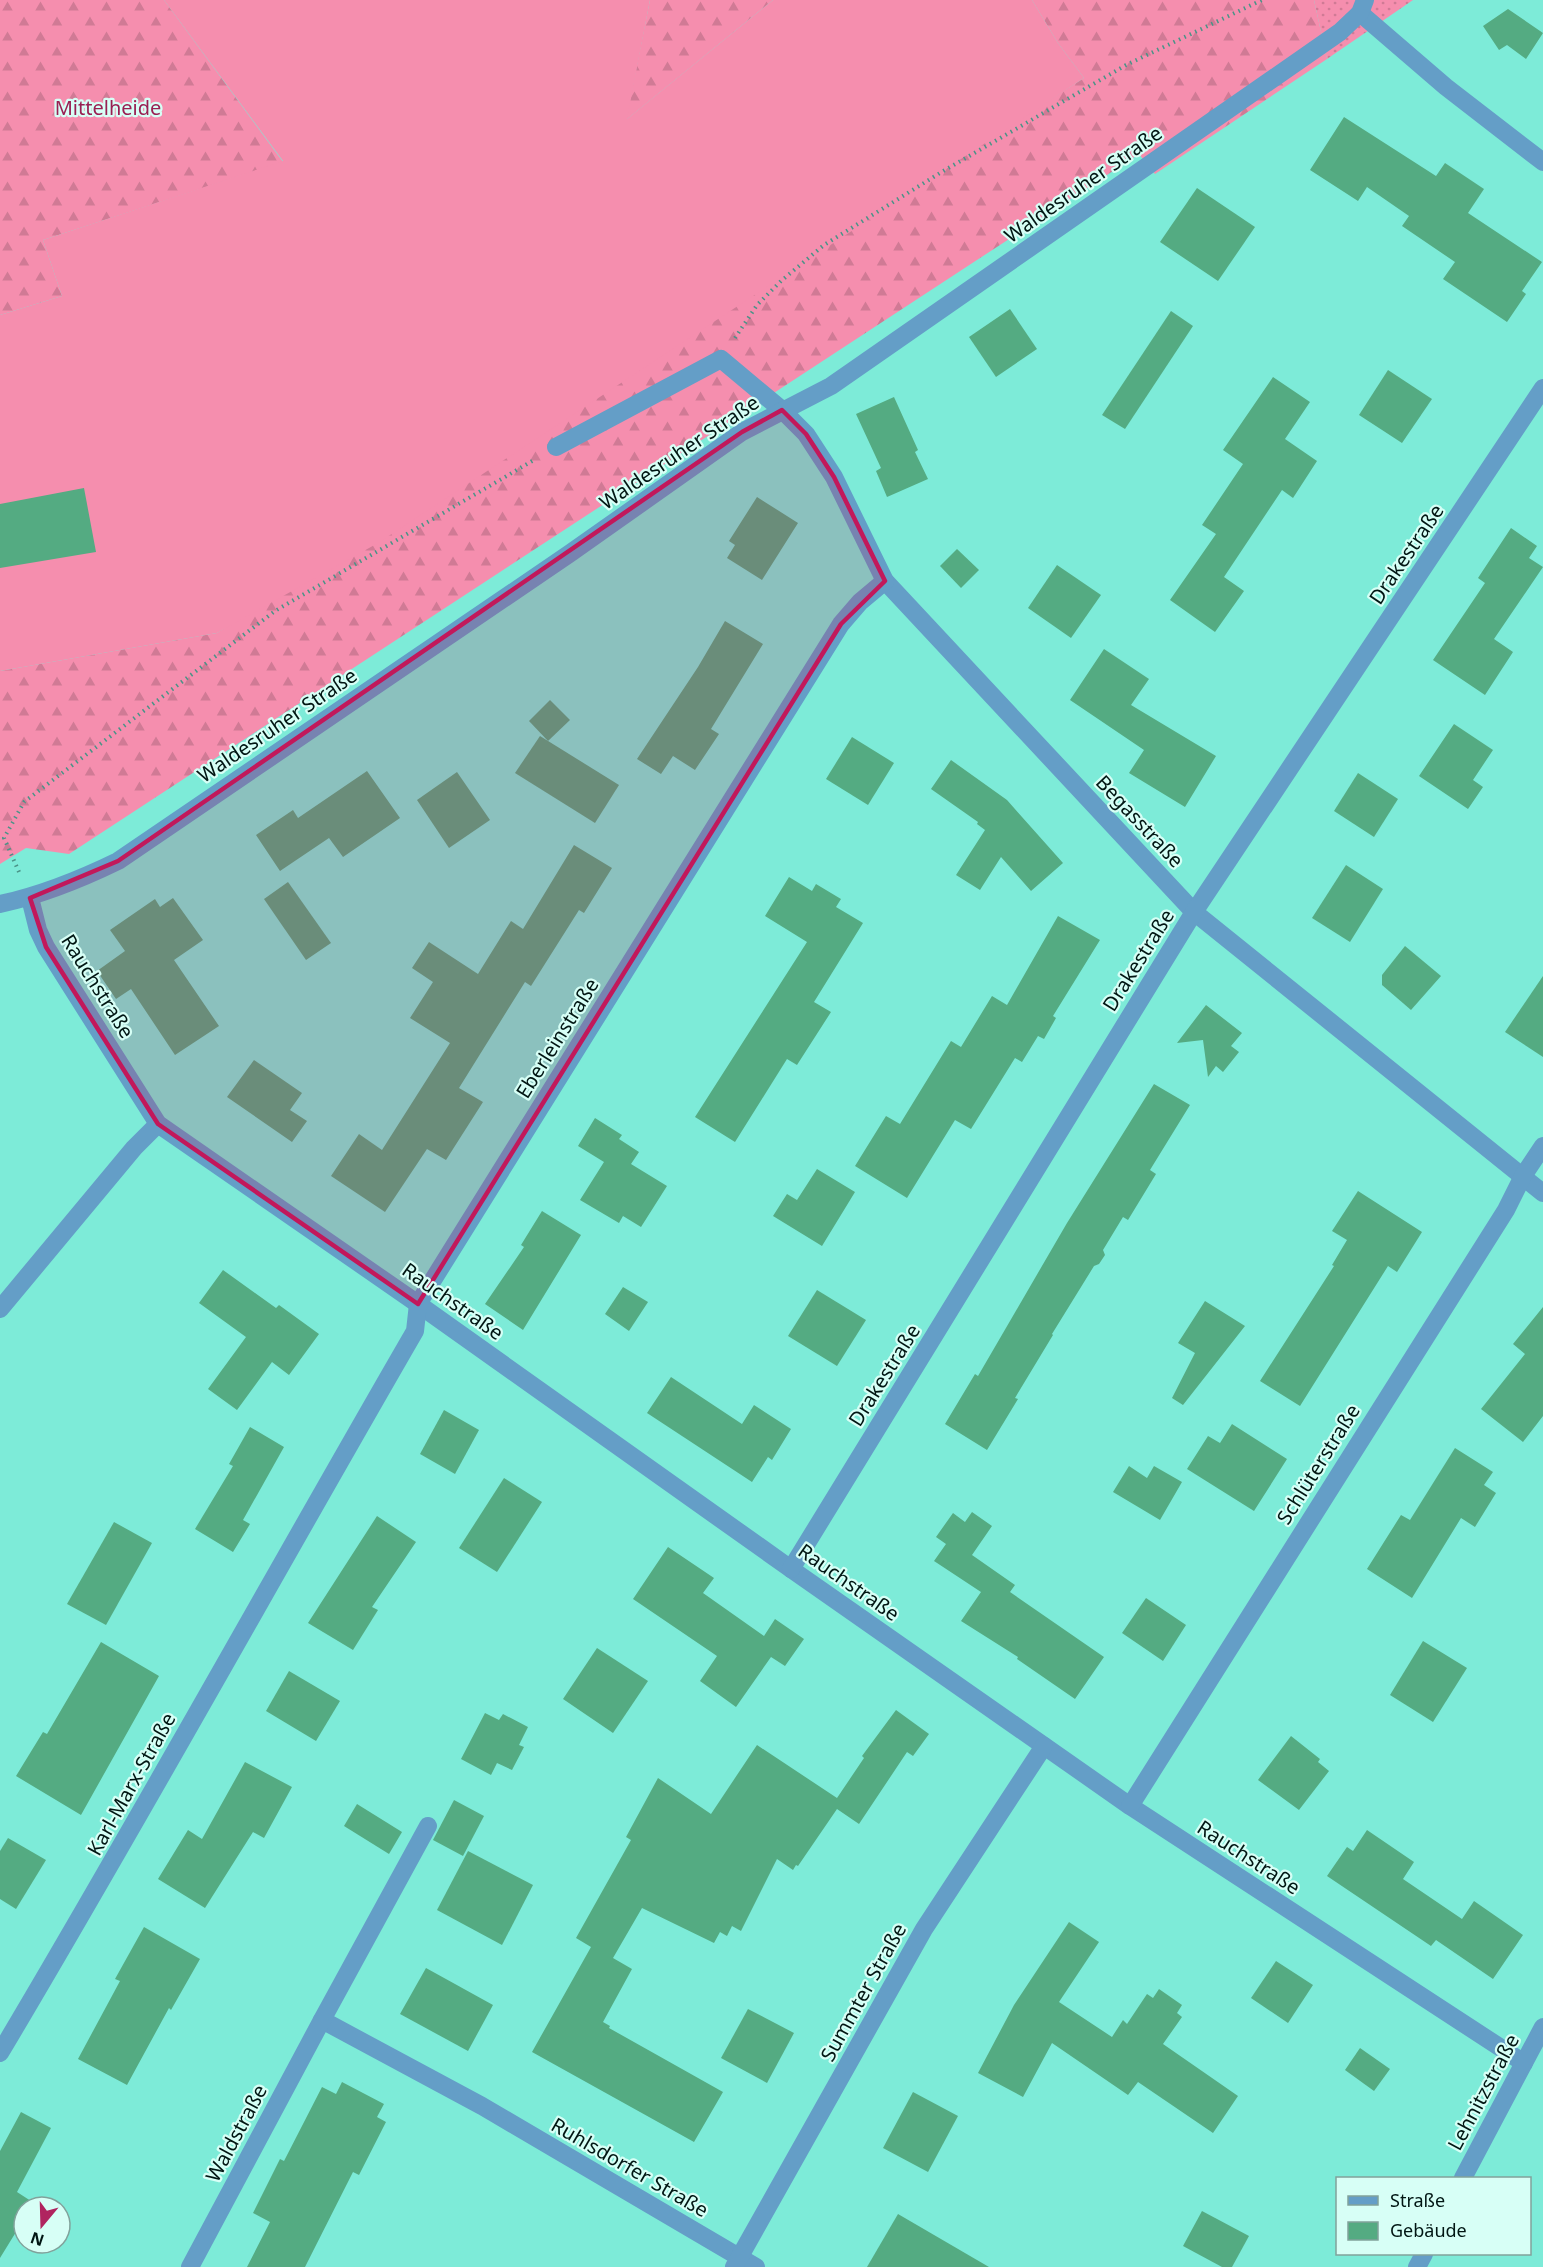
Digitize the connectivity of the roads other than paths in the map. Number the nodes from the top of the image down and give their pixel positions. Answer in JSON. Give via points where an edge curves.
{"nodes":[{"id":1,"x":1362,"y":7,"type":"edge"},
{"id":2,"x":1543,"y":162,"type":"edge"},
{"id":3,"x":1543,"y":388,"type":"edge"},
{"id":4,"x":782,"y":410,"type":"junction"},
{"id":5,"x":556,"y":447,"type":"road end"},
{"id":6,"x":885,"y":581,"type":"junction"},
{"id":7,"x":30,"y":898,"type":"junction"},
{"id":8,"x":0,"y":904,"type":"edge"},
{"id":9,"x":1194,"y":912,"type":"junction"},
{"id":10,"x":158,"y":1124,"type":"junction"},
{"id":11,"x":1543,"y":1146,"type":"edge"},
{"id":12,"x":1523,"y":1176,"type":"junction"},
{"id":13,"x":1543,"y":1193,"type":"edge"},
{"id":14,"x":418,"y":1304,"type":"junction"},
{"id":15,"x":0,"y":1309,"type":"edge"},
{"id":16,"x":297,"y":1536,"type":"joint"},
{"id":17,"x":791,"y":1569,"type":"junction"},
{"id":18,"x":1044,"y":1746,"type":"junction"},
{"id":19,"x":1130,"y":1806,"type":"junction"},
{"id":20,"x":428,"y":1826,"type":"dead end"},
{"id":21,"x":321,"y":2020,"type":"junction"},
{"id":22,"x":1543,"y":2027,"type":"edge"},
{"id":23,"x":0,"y":2053,"type":"edge"},
{"id":24,"x":1524,"y":2063,"type":"junction"},
{"id":25,"x":1465,"y":2177,"type":"edge"},
{"id":26,"x":737,"y":2262,"type":"edge"},
{"id":27,"x":190,"y":2267,"type":"edge"},
{"id":28,"x":756,"y":2267,"type":"edge"}],
"edges":[{"from":1,"to":2,"type":"street","via":[[1446,87]]},
{"from":1,"to":4,"type":"street","name":"Waldesruher Straße","via":[[1340,32],[831,386]]},
{"from":3,"to":9,"type":"street","name":"Drakestraße"},
{"from":4,"to":5,"type":"street","name":"Begasstraße","via":[[721,359]]},
{"from":4,"to":6,"type":"street","name":"Begasstraße","via":[[806,434],[834,477]]},
{"from":4,"to":7,"type":"street","name":"Waldesruher Straße","via":[[742,432],[118,861]]},
{"from":6,"to":9,"type":"street","name":"Begasstraße"},
{"from":6,"to":14,"type":"street","name":"Eberleinstraße","via":[[841,624]]},
{"from":7,"to":8,"type":"street","name":"Waldesruher Straße"},
{"from":7,"to":10,"type":"street","name":"Rauchstraße","via":[[46,947]]},
{"from":9,"to":12,"type":"street","name":"Begasstraße"},
{"from":9,"to":17,"type":"street","name":"Drakestraße"},
{"from":10,"to":14,"type":"street","name":"Rauchstraße"},
{"from":10,"to":15,"type":"street"},
{"from":11,"to":12,"type":"street","name":"Schlüterstraße"},
{"from":12,"to":13,"type":"street","name":"Begasstraße"},
{"from":12,"to":19,"type":"street","name":"Schlüterstraße","via":[[1506,1210]]},
{"from":14,"to":16,"type":"street","name":"Eberleinstraße","via":[[416,1331]]},
{"from":14,"to":17,"type":"street","name":"Rauchstraße"},
{"from":16,"to":23,"type":"street","name":"Karl-Marx-Straße","via":[[98,1890]]},
{"from":17,"to":18,"type":"street","name":"Rauchstraße"},
{"from":18,"to":19,"type":"street","name":"Rauchstraße"},
{"from":18,"to":26,"type":"street","name":"Summter Straße","via":[[924,1929]]},
{"from":19,"to":24,"type":"street","name":"Rauchstraße"},
{"from":20,"to":21,"type":"street","name":"Waldstraße"},
{"from":21,"to":26,"type":"street","name":"Ruhlsdorfer Straße","via":[[482,2106]]},
{"from":21,"to":27,"type":"street","name":"Waldstraße"},
{"from":22,"to":24,"type":"street","name":"Lehnitzstraße"},
{"from":24,"to":25,"type":"street","name":"Lehnitzstraße"},
{"from":26,"to":28,"type":"street","name":"Ruhlsdorfer Straße"}]}
